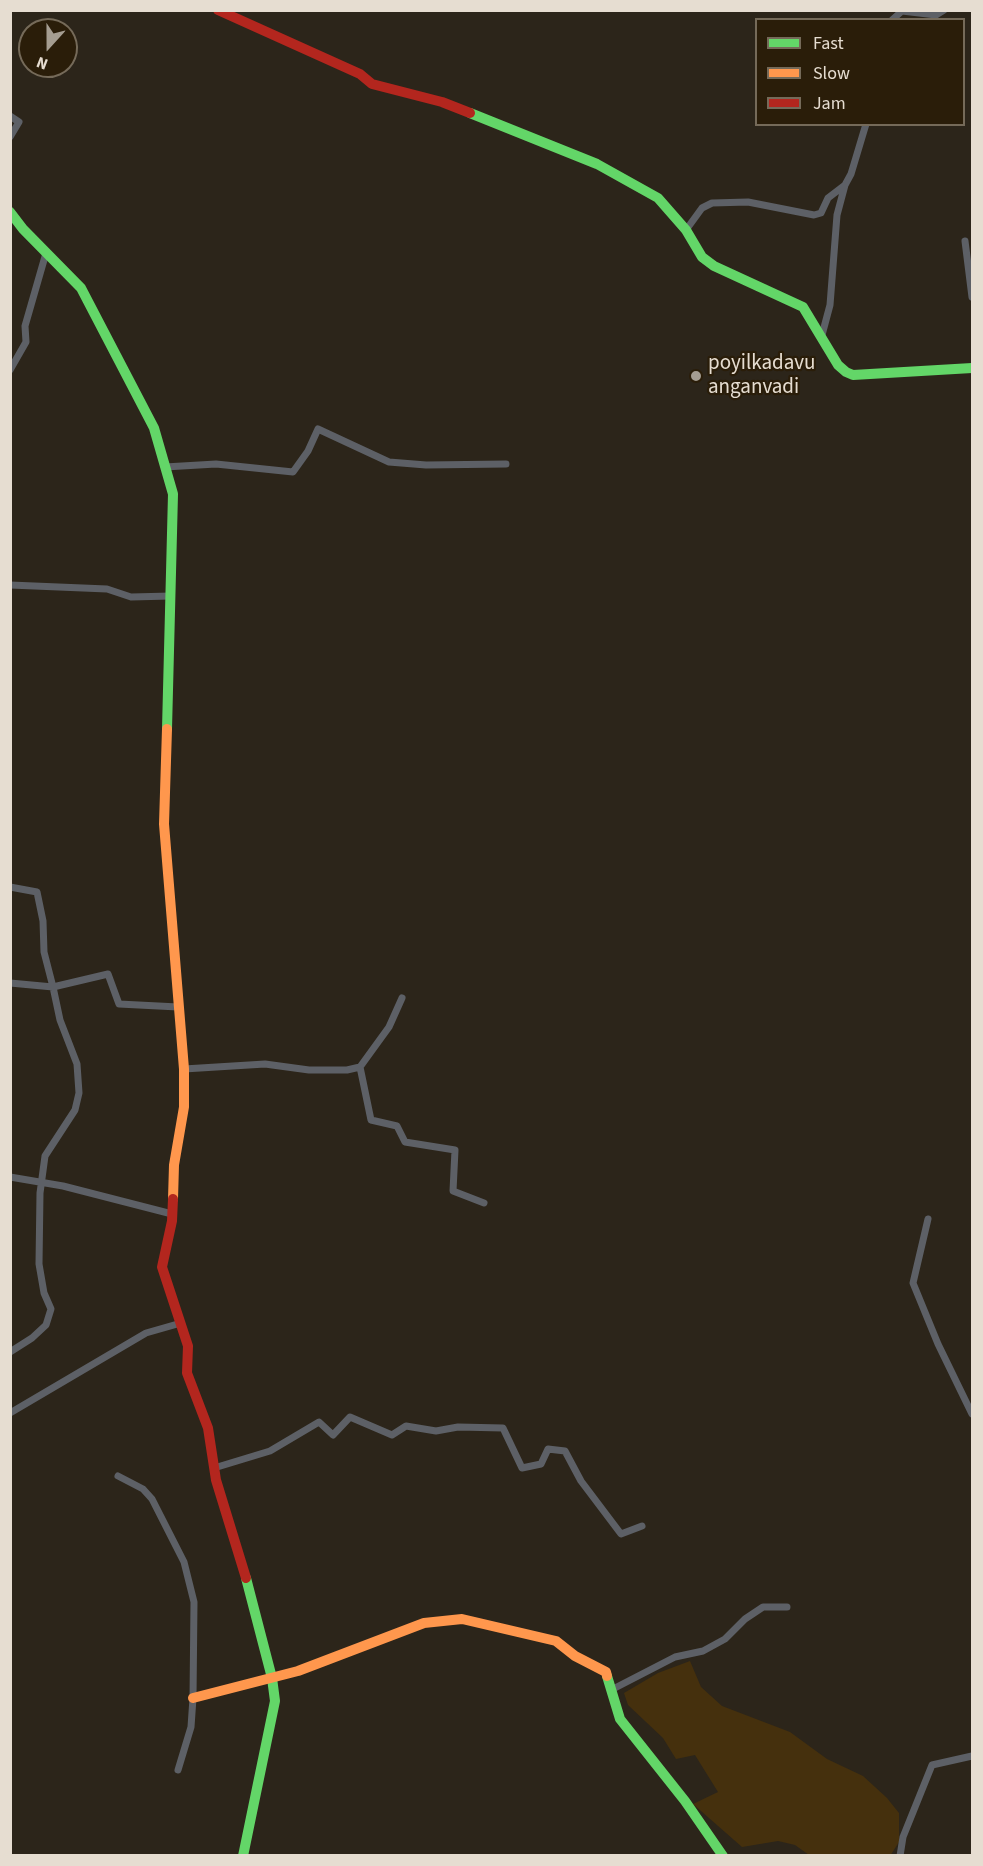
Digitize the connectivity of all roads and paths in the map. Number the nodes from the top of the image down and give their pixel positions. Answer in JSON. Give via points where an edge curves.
{"nodes":[{"id":1,"x":218,"y":10,"type":"edge"},
{"id":2,"x":944,"y":10,"type":"edge"},
{"id":3,"x":893,"y":18,"type":"edge"},
{"id":4,"x":10,"y":116,"type":"edge"},
{"id":5,"x":865,"y":126,"type":"edge"},
{"id":6,"x":10,"y":136,"type":"edge"},
{"id":7,"x":845,"y":185,"type":"junction"},
{"id":8,"x":10,"y":212,"type":"edge"},
{"id":9,"x":686,"y":230,"type":"junction"},
{"id":10,"x":965,"y":241,"type":"dead end"},
{"id":11,"x":46,"y":253,"type":"junction"},
{"id":12,"x":972,"y":297,"type":"edge"},
{"id":13,"x":822,"y":335,"type":"junction"},
{"id":14,"x":972,"y":368,"type":"edge"},
{"id":15,"x":10,"y":370,"type":"edge"},
{"id":16,"x":506,"y":464,"type":"dead end"},
{"id":17,"x":165,"y":467,"type":"junction"},
{"id":18,"x":10,"y":585,"type":"edge"},
{"id":19,"x":171,"y":596,"type":"junction"},
{"id":20,"x":10,"y":888,"type":"edge"},
{"id":21,"x":10,"y":983,"type":"edge"},
{"id":22,"x":53,"y":987,"type":"junction"},
{"id":23,"x":402,"y":998,"type":"dead end"},
{"id":24,"x":178,"y":1007,"type":"junction"},
{"id":25,"x":360,"y":1067,"type":"junction"},
{"id":26,"x":184,"y":1069,"type":"junction"},
{"id":27,"x":10,"y":1177,"type":"edge"},
{"id":28,"x":41,"y":1182,"type":"junction"},
{"id":29,"x":484,"y":1203,"type":"dead end"},
{"id":30,"x":172,"y":1214,"type":"junction"},
{"id":31,"x":928,"y":1220,"type":"dead end"},
{"id":32,"x":181,"y":1323,"type":"junction"},
{"id":33,"x":10,"y":1352,"type":"edge"},
{"id":34,"x":10,"y":1413,"type":"edge"},
{"id":35,"x":972,"y":1414,"type":"edge"},
{"id":36,"x":214,"y":1468,"type":"junction"},
{"id":37,"x":118,"y":1476,"type":"dead end"},
{"id":38,"x":642,"y":1526,"type":"dead end"},
{"id":39,"x":787,"y":1607,"type":"dead end"},
{"id":40,"x":272,"y":1678,"type":"junction"},
{"id":41,"x":612,"y":1690,"type":"junction"},
{"id":42,"x":193,"y":1698,"type":"junction"},
{"id":43,"x":972,"y":1756,"type":"edge"},
{"id":44,"x":178,"y":1770,"type":"dead end"},
{"id":45,"x":243,"y":1856,"type":"edge"},
{"id":46,"x":723,"y":1856,"type":"edge"},
{"id":47,"x":900,"y":1856,"type":"edge"}],
"edges":[{"from":1,"to":9,"type":"street","via":[[360,74],[372,84],[442,102],[597,164],[658,198]]},
{"from":2,"to":3,"type":"street","via":[[936,15],[902,11]]},
{"from":4,"to":6,"type":"street","via":[[19,122]]},
{"from":5,"to":7,"type":"street"},
{"from":7,"to":9,"type":"street","via":[[828,198],[821,213],[813,215],[748,202],[712,203],[702,208]]},
{"from":7,"to":13,"type":"street","via":[[837,215],[830,304]]},
{"from":8,"to":11,"type":"street"},
{"from":9,"to":13,"type":"street","via":[[702,257],[714,267],[794,301],[803,307]]},
{"from":10,"to":12,"type":"street"},
{"from":11,"to":15,"type":"street","via":[[25,326],[26,342]]},
{"from":11,"to":17,"type":"street","via":[[81,288],[154,428]]},
{"from":13,"to":14,"type":"street","via":[[838,365],[854,375]]},
{"from":16,"to":17,"type":"street","via":[[389,462],[318,429],[308,452],[292,472],[216,464]]},
{"from":17,"to":19,"type":"street","via":[[173,494]]},
{"from":18,"to":19,"type":"street","via":[[107,589],[132,597]]},
{"from":19,"to":24,"type":"street","via":[[164,824]]},
{"from":20,"to":22,"type":"street","via":[[37,892]]},
{"from":21,"to":22,"type":"street"},
{"from":22,"to":24,"type":"street","via":[[108,974],[119,1004]]},
{"from":22,"to":28,"type":"street","via":[[60,1020],[77,1064],[79,1093],[75,1110],[45,1156]]},
{"from":23,"to":25,"type":"street","via":[[388,1027]]},
{"from":24,"to":26,"type":"street"},
{"from":25,"to":26,"type":"street","via":[[309,1070],[265,1064]]},
{"from":25,"to":29,"type":"street","via":[[371,1120],[397,1126],[405,1142],[455,1150],[453,1191]]},
{"from":26,"to":30,"type":"street","via":[[184,1107],[174,1165]]},
{"from":27,"to":28,"type":"street"},
{"from":28,"to":30,"type":"street"},
{"from":28,"to":33,"type":"street","via":[[39,1264],[51,1309],[46,1325]]},
{"from":30,"to":32,"type":"street","via":[[162,1267]]},
{"from":31,"to":35,"type":"street","via":[[913,1283]]},
{"from":32,"to":34,"type":"street","via":[[146,1333]]},
{"from":32,"to":36,"type":"street","via":[[188,1346],[187,1373],[208,1428]]},
{"from":36,"to":38,"type":"street","via":[[270,1451],[319,1422],[333,1435],[350,1417],[392,1435],[406,1426],[436,1431],[458,1427],[503,1428],[522,1468],[541,1464],[548,1449],[565,1451],[581,1481],[621,1534]]},
{"from":36,"to":40,"type":"street"},
{"from":37,"to":42,"type":"street","via":[[143,1489],[152,1499],[184,1562],[194,1602]]},
{"from":39,"to":41,"type":"street","via":[[763,1606],[725,1639],[703,1651],[675,1656]]},
{"from":40,"to":41,"type":"street","via":[[424,1623],[462,1619],[556,1641],[574,1656],[606,1672]]},
{"from":40,"to":42,"type":"street"},
{"from":40,"to":45,"type":"street","via":[[275,1701]]},
{"from":41,"to":46,"type":"street","via":[[620,1719]]},
{"from":42,"to":44,"type":"street","via":[[191,1727]]},
{"from":43,"to":47,"type":"street","via":[[932,1765],[903,1837]]}]}
